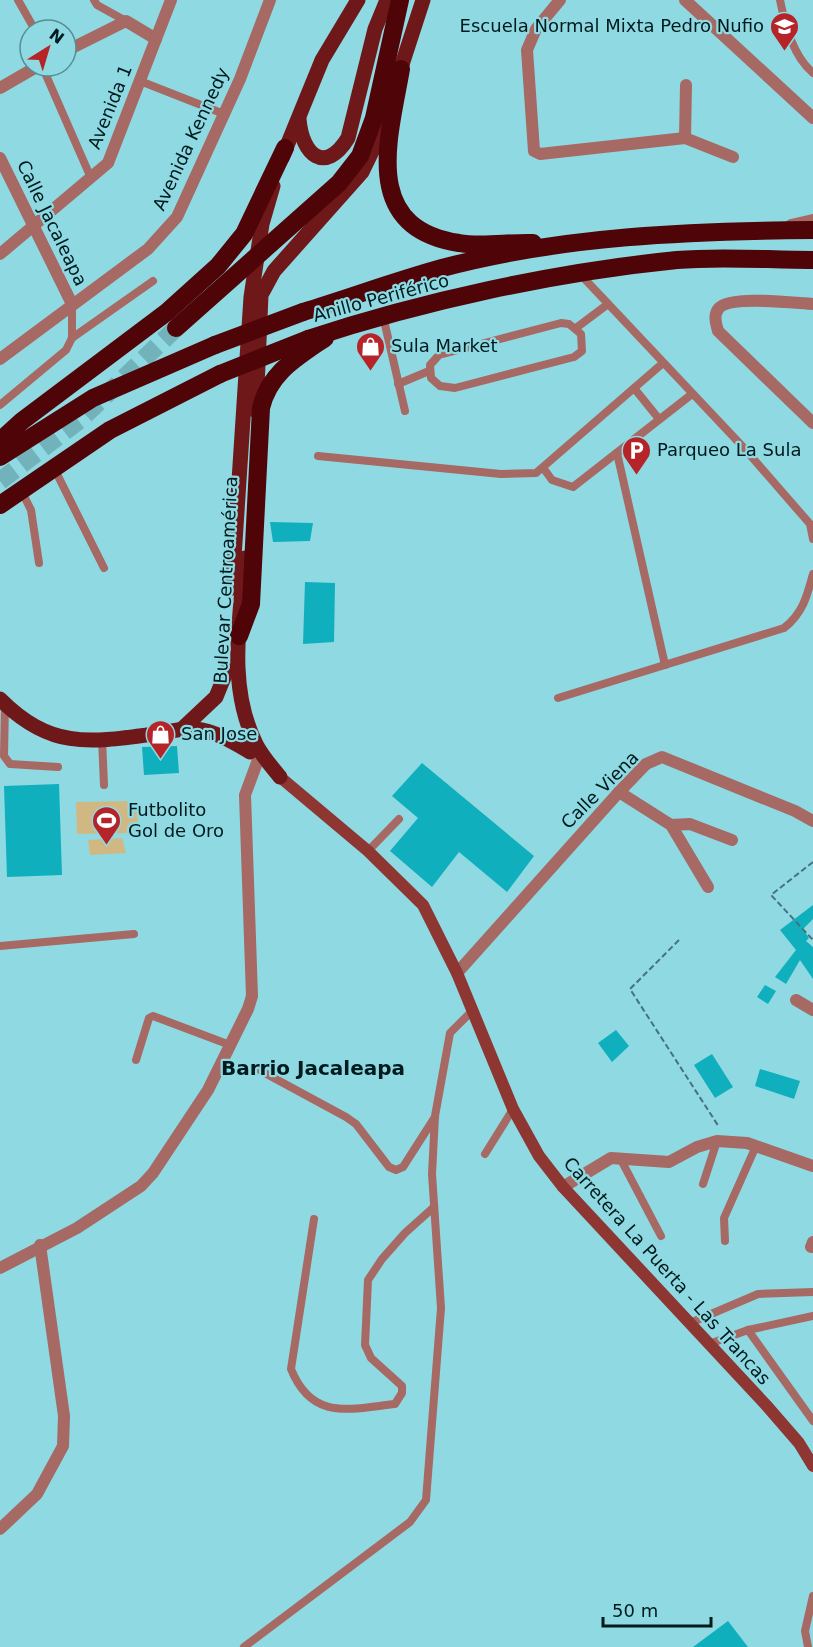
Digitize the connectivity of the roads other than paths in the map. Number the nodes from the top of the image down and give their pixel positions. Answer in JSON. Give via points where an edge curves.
{"nodes":[{"id":1,"x":18,"y":0,"type":"edge"},
{"id":2,"x":94,"y":0,"type":"edge"},
{"id":3,"x":171,"y":0,"type":"edge"},
{"id":4,"x":270,"y":0,"type":"edge"},
{"id":5,"x":358,"y":0,"type":"edge"},
{"id":6,"x":387,"y":0,"type":"edge"},
{"id":7,"x":400,"y":0,"type":"edge"},
{"id":8,"x":423,"y":0,"type":"edge"},
{"id":9,"x":560,"y":0,"type":"edge"},
{"id":10,"x":685,"y":0,"type":"edge"},
{"id":11,"x":780,"y":0,"type":"edge"},
{"id":12,"x":347,"y":7,"type":"edge"},
{"id":13,"x":28,"y":18,"type":"edge"},
{"id":14,"x":126,"y":21,"type":"junction"},
{"id":15,"x":156,"y":39,"type":"junction"},
{"id":16,"x":78,"y":45,"type":"edge"},
{"id":17,"x":401,"y":69,"type":"junction"},
{"id":18,"x":813,"y":73,"type":"edge"},
{"id":19,"x":18,"y":78,"type":"edge"},
{"id":20,"x":45,"y":78,"type":"edge"},
{"id":21,"x":140,"y":81,"type":"junction"},
{"id":22,"x":686,"y":85,"type":"dead end"},
{"id":23,"x":0,"y":88,"type":"edge"},
{"id":24,"x":224,"y":114,"type":"junction"},
{"id":25,"x":299,"y":116,"type":"junction"},
{"id":26,"x":813,"y":118,"type":"edge"},
{"id":27,"x":685,"y":138,"type":"junction"},
{"id":28,"x":285,"y":148,"type":"junction"},
{"id":29,"x":0,"y":158,"type":"edge"},
{"id":30,"x":733,"y":158,"type":"dead end"},
{"id":31,"x":91,"y":178,"type":"junction"},
{"id":32,"x":813,"y":220,"type":"edge"},
{"id":33,"x":35,"y":226,"type":"junction"},
{"id":34,"x":765,"y":230,"type":"junction"},
{"id":35,"x":813,"y":230,"type":"edge"},
{"id":36,"x":564,"y":244,"type":"junction"},
{"id":37,"x":0,"y":254,"type":"edge"},
{"id":38,"x":813,"y":260,"type":"edge"},
{"id":39,"x":580,"y":274,"type":"junction"},
{"id":40,"x":153,"y":281,"type":"dead end"},
{"id":41,"x":72,"y":304,"type":"junction"},
{"id":42,"x":608,"y":304,"type":"junction"},
{"id":43,"x":813,"y":304,"type":"edge"},
{"id":44,"x":383,"y":316,"type":"junction"},
{"id":45,"x":176,"y":328,"type":"tunnel mouth"},
{"id":46,"x":576,"y":328,"type":"junction"},
{"id":47,"x":337,"y":329,"type":"junction"},
{"id":48,"x":72,"y":338,"type":"junction"},
{"id":49,"x":0,"y":359,"type":"edge"},
{"id":50,"x":663,"y":363,"type":"junction"},
{"id":51,"x":429,"y":371,"type":"junction"},
{"id":52,"x":398,"y":384,"type":"junction"},
{"id":53,"x":634,"y":388,"type":"junction"},
{"id":54,"x":692,"y":393,"type":"junction"},
{"id":55,"x":0,"y":405,"type":"edge"},
{"id":56,"x":405,"y":411,"type":"dead end"},
{"id":57,"x":659,"y":419,"type":"junction"},
{"id":58,"x":813,"y":423,"type":"edge"},
{"id":59,"x":0,"y":441,"type":"edge"},
{"id":60,"x":616,"y":453,"type":"junction"},
{"id":61,"x":318,"y":456,"type":"dead end"},
{"id":62,"x":0,"y":457,"type":"edge"},
{"id":63,"x":53,"y":468,"type":"junction"},
{"id":64,"x":544,"y":469,"type":"junction"},
{"id":65,"x":21,"y":490,"type":"junction"},
{"id":66,"x":0,"y":505,"type":"edge"},
{"id":67,"x":812,"y":526,"type":"edge"},
{"id":68,"x":813,"y":539,"type":"edge"},
{"id":69,"x":39,"y":563,"type":"dead end"},
{"id":70,"x":104,"y":568,"type":"dead end"},
{"id":71,"x":813,"y":574,"type":"edge"},
{"id":72,"x":239,"y":636,"type":"junction"},
{"id":73,"x":665,"y":665,"type":"junction"},
{"id":74,"x":227,"y":670,"type":"junction"},
{"id":75,"x":558,"y":698,"type":"dead end"},
{"id":76,"x":2,"y":701,"type":"edge"},
{"id":77,"x":182,"y":729,"type":"junction"},
{"id":78,"x":102,"y":739,"type":"junction"},
{"id":79,"x":254,"y":756,"type":"junction"},
{"id":80,"x":58,"y":767,"type":"dead end"},
{"id":81,"x":280,"y":777,"type":"junction"},
{"id":82,"x":104,"y":785,"type":"dead end"},
{"id":83,"x":619,"y":792,"type":"junction"},
{"id":84,"x":399,"y":819,"type":"dead end"},
{"id":85,"x":813,"y":821,"type":"edge"},
{"id":86,"x":671,"y":825,"type":"junction"},
{"id":87,"x":732,"y":840,"type":"dead end"},
{"id":88,"x":368,"y":851,"type":"junction"},
{"id":89,"x":708,"y":886,"type":"dead end"},
{"id":90,"x":134,"y":934,"type":"dead end"},
{"id":91,"x":0,"y":946,"type":"edge"},
{"id":92,"x":457,"y":973,"type":"junction"},
{"id":93,"x":796,"y":1000,"type":"dead end"},
{"id":94,"x":472,"y":1010,"type":"junction"},
{"id":95,"x":813,"y":1010,"type":"edge"},
{"id":96,"x":230,"y":1045,"type":"junction"},
{"id":97,"x":136,"y":1060,"type":"dead end"},
{"id":98,"x":261,"y":1071,"type":"dead end"},
{"id":99,"x":513,"y":1109,"type":"junction"},
{"id":100,"x":435,"y":1116,"type":"junction"},
{"id":101,"x":723,"y":1141,"type":"junction"},
{"id":102,"x":756,"y":1146,"type":"junction"},
{"id":103,"x":485,"y":1154,"type":"dead end"},
{"id":104,"x":620,"y":1158,"type":"junction"},
{"id":105,"x":813,"y":1166,"type":"edge"},
{"id":106,"x":703,"y":1185,"type":"dead end"},
{"id":107,"x":563,"y":1187,"type":"junction"},
{"id":108,"x":434,"y":1207,"type":"junction"},
{"id":109,"x":314,"y":1219,"type":"dead end"},
{"id":110,"x":661,"y":1236,"type":"dead end"},
{"id":111,"x":724,"y":1241,"type":"dead end"},
{"id":112,"x":40,"y":1245,"type":"junction"},
{"id":113,"x":0,"y":1268,"type":"edge"},
{"id":114,"x":813,"y":1292,"type":"edge"},
{"id":115,"x":813,"y":1316,"type":"edge"},
{"id":116,"x":690,"y":1323,"type":"junction"},
{"id":117,"x":748,"y":1330,"type":"junction"},
{"id":118,"x":709,"y":1344,"type":"junction"},
{"id":119,"x":813,"y":1421,"type":"edge"},
{"id":120,"x":813,"y":1467,"type":"edge"},
{"id":121,"x":0,"y":1529,"type":"edge"},
{"id":122,"x":813,"y":1596,"type":"edge"},
{"id":123,"x":244,"y":1647,"type":"edge"},
{"id":124,"x":808,"y":1647,"type":"edge"}],
"edges":[{"from":1,"to":13,"type":"lane"},
{"from":2,"to":14,"type":"lane"},
{"from":3,"to":15,"type":"street","name":"Avenida 1"},
{"from":4,"to":24,"type":"street","name":"Avenida Kennedy"},
{"from":5,"to":12,"type":"main road","name":"Bulevar Centroamérica"},
{"from":6,"to":25,"type":"main road","via":[[375,29],[348,138],[339,152],[315,156],[305,147]]},
{"from":7,"to":45,"type":"highway","bridge":true,"via":[[374,118],[360,156],[339,183]]},
{"from":8,"to":17,"type":"main road","name":"Bulevar Centroamérica"},
{"from":9,"to":27,"type":"street","via":[[536,29],[527,50],[534,152]]},
{"from":10,"to":26,"type":"street"},
{"from":11,"to":18,"type":"lane","via":[[786,29]]},
{"from":12,"to":25,"type":"main road","name":"Bulevar Centroamérica"},
{"from":14,"to":15,"type":"street"},
{"from":14,"to":16,"type":"street"},
{"from":15,"to":21,"type":"street","name":"Avenida 1"},
{"from":17,"to":36,"type":"highway","via":[[388,138],[387,170],[390,194],[401,212],[437,238],[461,244]]},
{"from":17,"to":72,"type":"main road","name":"Bulevar Centroamérica","via":[[367,164],[274,270],[261,296]]},
{"from":19,"to":23,"type":"street"},
{"from":20,"to":31,"type":"lane"},
{"from":21,"to":24,"type":"lane"},
{"from":21,"to":31,"type":"street","name":"Avenida 1","via":[[108,163]]},
{"from":22,"to":27,"type":"street"},
{"from":24,"to":41,"type":"street","name":"Avenida Kennedy","via":[[177,216],[148,249]]},
{"from":25,"to":28,"type":"main road","name":"Bulevar Centroamérica"},
{"from":27,"to":30,"type":"street"},
{"from":28,"to":59,"type":"highway","via":[[244,234],[218,266],[167,312]]},
{"from":28,"to":74,"type":"main road","name":"Bulevar Centroamérica","via":[[262,224],[251,297]]},
{"from":29,"to":33,"type":"street","name":"Calle Jacaleapa"},
{"from":31,"to":33,"type":"street","name":"Avenida 1"},
{"from":32,"to":34,"type":"street"},
{"from":33,"to":37,"type":"street","name":"Avenida 1"},
{"from":33,"to":41,"type":"street","name":"Calle Jacaleapa"},
{"from":34,"to":35,"type":"highway","name":"Anillo Periférico"},
{"from":34,"to":36,"type":"highway","name":"Anillo Periférico"},
{"from":36,"to":62,"type":"highway","name":"Anillo Periférico","bridge":true,"via":[[443,268],[303,312],[215,345],[93,398]]},
{"from":38,"to":39,"type":"highway","name":"Anillo Periférico","via":[[678,260]]},
{"from":39,"to":42,"type":"lane"},
{"from":39,"to":44,"type":"highway","name":"Anillo Periférico"},
{"from":40,"to":48,"type":"lane"},
{"from":41,"to":48,"type":"lane"},
{"from":41,"to":49,"type":"street","name":"Avenida Kennedy"},
{"from":42,"to":46,"type":"lane"},
{"from":42,"to":50,"type":"lane"},
{"from":43,"to":58,"type":"street","via":[[739,301],[724,304],[714,317],[718,331]]},
{"from":44,"to":47,"type":"highway","name":"Anillo Periférico"},
{"from":44,"to":52,"type":"lane"},
{"from":46,"to":51,"type":"lane","via":[[561,323],[439,355]]},
{"from":46,"to":51,"type":"lane","via":[[583,342],[582,351],[574,357],[455,388],[440,386]]},
{"from":47,"to":63,"type":"highway","name":"Anillo Periférico","bridge":true,"via":[[219,374],[110,430]]},
{"from":47,"to":72,"type":"highway","via":[[276,374],[264,394],[251,604]]},
{"from":48,"to":55,"type":"lane","via":[[66,350]]},
{"from":50,"to":53,"type":"lane"},
{"from":50,"to":54,"type":"lane"},
{"from":51,"to":52,"type":"lane"},
{"from":52,"to":56,"type":"lane"},
{"from":53,"to":57,"type":"lane"},
{"from":53,"to":64,"type":"lane"},
{"from":54,"to":57,"type":"lane"},
{"from":54,"to":67,"type":"lane"},
{"from":57,"to":60,"type":"lane"},
{"from":60,"to":64,"type":"lane","via":[[573,487],[552,480]]},
{"from":60,"to":73,"type":"lane"},
{"from":61,"to":64,"type":"lane","via":[[507,475]]},
{"from":63,"to":65,"type":"highway","name":"Anillo Periférico"},
{"from":63,"to":70,"type":"lane"},
{"from":65,"to":66,"type":"highway","name":"Anillo Periférico"},
{"from":65,"to":69,"type":"lane","via":[[31,510]]},
{"from":67,"to":68,"type":"lane"},
{"from":71,"to":73,"type":"lane","via":[[806,603],[784,628]]},
{"from":72,"to":81,"type":"main road","name":"Bulevar Centroamérica","via":[[241,707],[258,747]]},
{"from":73,"to":75,"type":"lane"},
{"from":74,"to":77,"type":"main road","via":[[216,697]]},
{"from":74,"to":79,"type":"main road","name":"Bulevar Centroamérica","via":[[238,728]]},
{"from":76,"to":78,"type":"main road","via":[[20,718],[47,734],[69,740]]},
{"from":76,"to":80,"type":"lane","via":[[4,756],[10,764]]},
{"from":77,"to":78,"type":"main road"},
{"from":77,"to":79,"type":"main road","via":[[212,733]]},
{"from":78,"to":82,"type":"lane"},
{"from":79,"to":81,"type":"main road","name":"Bulevar Centroamérica"},
{"from":79,"to":96,"type":"street","via":[[245,795],[252,996]]},
{"from":81,"to":88,"type":"street","name":"Carretera La Puerta - Las Trancas"},
{"from":83,"to":85,"type":"street","name":"Calle Viena","via":[[646,764],[662,757]]},
{"from":83,"to":86,"type":"street"},
{"from":83,"to":92,"type":"street","name":"Calle Viena"},
{"from":84,"to":88,"type":"lane"},
{"from":86,"to":87,"type":"street","via":[[690,824]]},
{"from":86,"to":89,"type":"street"},
{"from":88,"to":92,"type":"street","name":"Carretera La Puerta - Las Trancas","via":[[423,905]]},
{"from":90,"to":91,"type":"lane"},
{"from":92,"to":94,"type":"street","name":"Carretera La Puerta - Las Trancas"},
{"from":93,"to":95,"type":"street"},
{"from":94,"to":99,"type":"street","name":"Carretera La Puerta - Las Trancas"},
{"from":94,"to":100,"type":"lane","via":[[450,1032]]},
{"from":96,"to":97,"type":"lane","via":[[153,1016],[147,1023]]},
{"from":96,"to":112,"type":"street","via":[[208,1090],[141,1186],[77,1227]]},
{"from":98,"to":100,"type":"lane","via":[[356,1124],[389,1167],[396,1170],[403,1167]]},
{"from":99,"to":103,"type":"lane"},
{"from":99,"to":107,"type":"street","name":"Carretera La Puerta - Las Trancas","via":[[539,1156]]},
{"from":100,"to":108,"type":"lane"},
{"from":101,"to":102,"type":"street"},
{"from":101,"to":104,"type":"street","via":[[697,1147],[669,1162]]},
{"from":101,"to":106,"type":"lane"},
{"from":102,"to":105,"type":"street"},
{"from":102,"to":111,"type":"lane","via":[[724,1218]]},
{"from":104,"to":107,"type":"street","via":[[597,1165]]},
{"from":104,"to":110,"type":"lane"},
{"from":107,"to":116,"type":"street","name":"Carretera La Puerta - Las Trancas"},
{"from":108,"to":109,"type":"lane","via":[[405,1233],[368,1280],[366,1345],[371,1358],[402,1386],[402,1393],[395,1404],[338,1410],[317,1404],[299,1389],[291,1369]]},
{"from":108,"to":123,"type":"lane","via":[[441,1308],[426,1500],[410,1522]]},
{"from":112,"to":113,"type":"street"},
{"from":112,"to":121,"type":"street","via":[[64,1416],[63,1446],[37,1494]]},
{"from":114,"to":116,"type":"lane","via":[[758,1294]]},
{"from":115,"to":117,"type":"lane"},
{"from":116,"to":118,"type":"street","name":"Carretera La Puerta - Las Trancas"},
{"from":117,"to":118,"type":"lane"},
{"from":117,"to":119,"type":"lane"},
{"from":118,"to":120,"type":"street","name":"Carretera La Puerta - Las Trancas","via":[[799,1443]]},
{"from":122,"to":124,"type":"lane","via":[[805,1631]]}]}
